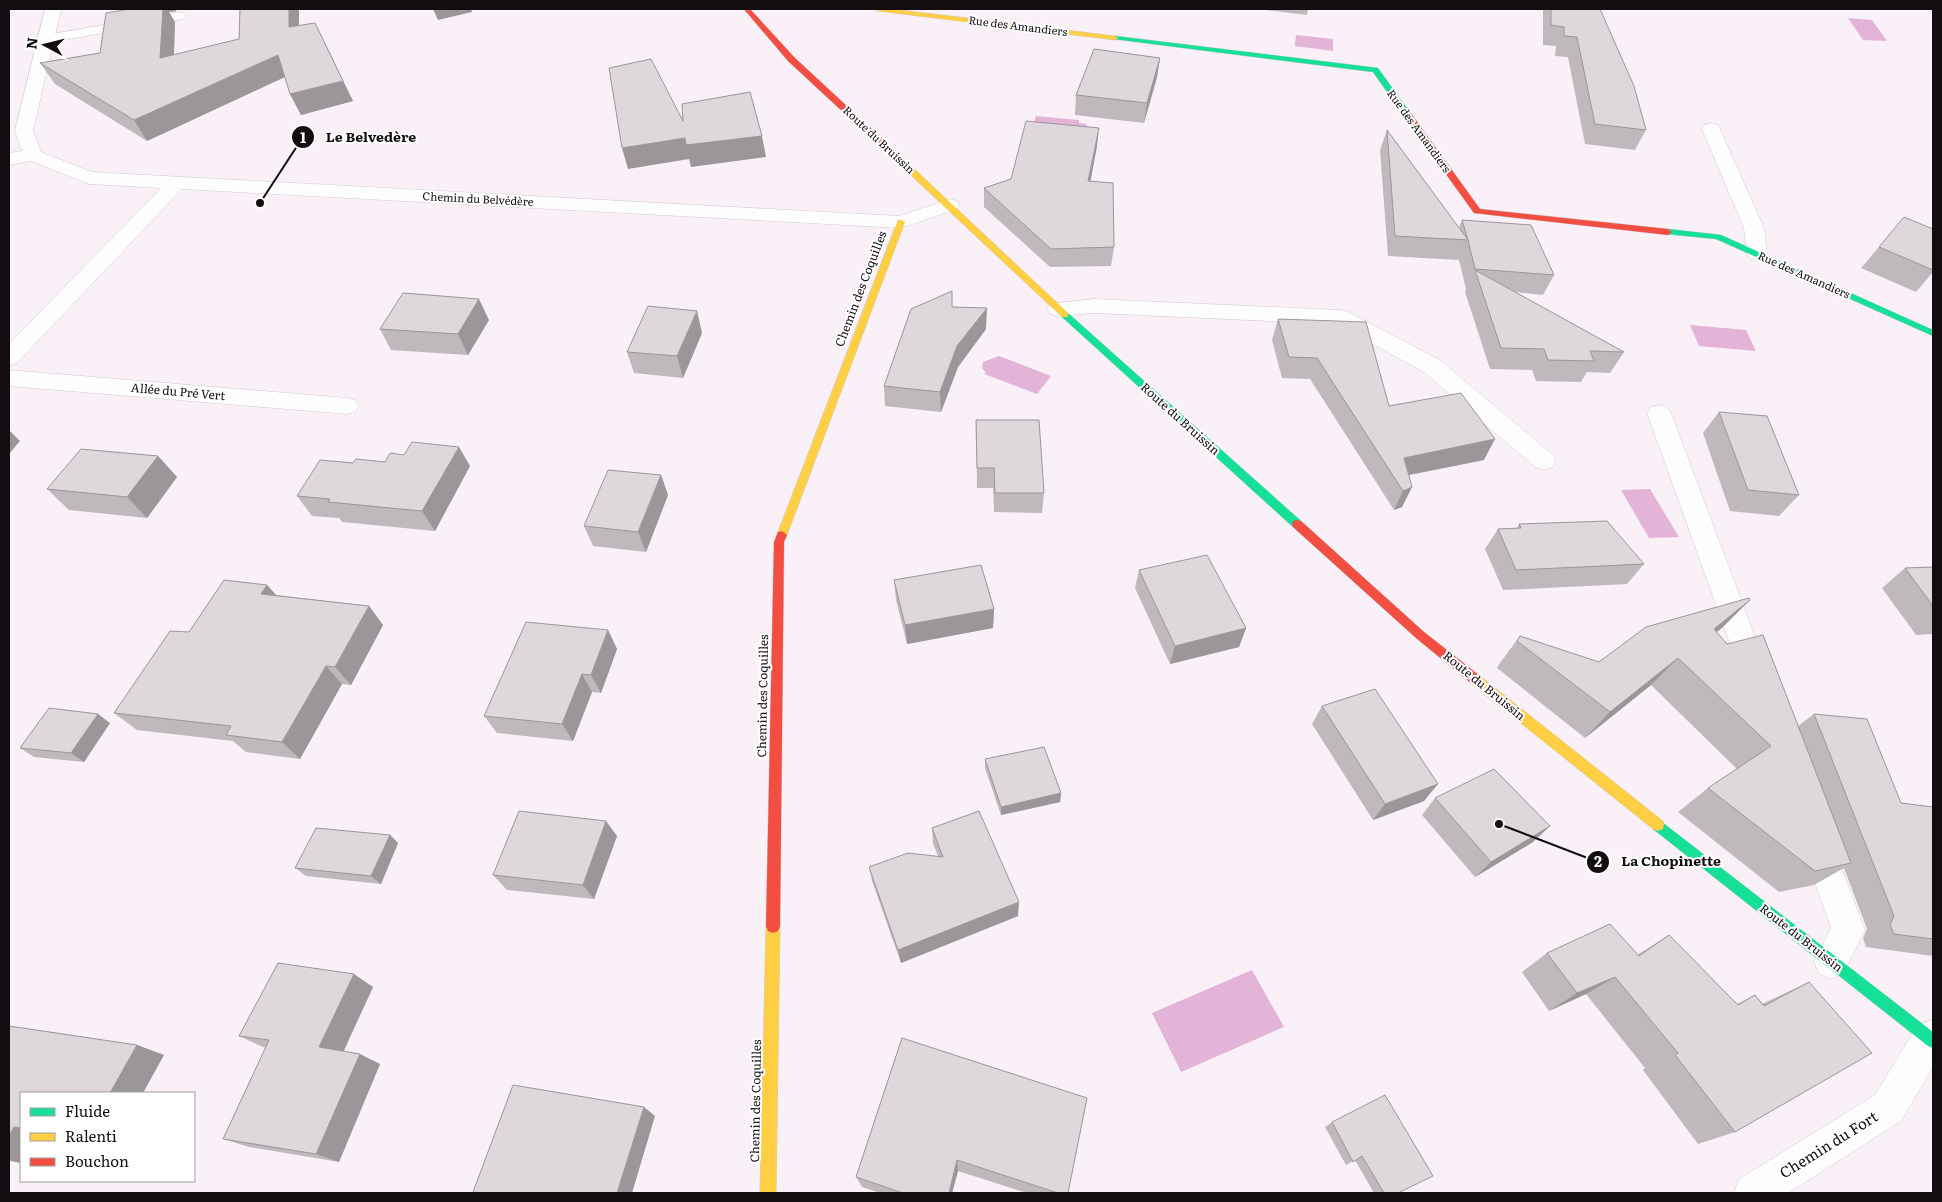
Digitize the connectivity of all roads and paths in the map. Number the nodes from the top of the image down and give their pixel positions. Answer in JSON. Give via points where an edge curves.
{"nodes":[{"id":1,"x":52,"y":9,"type":"edge"},
{"id":2,"x":747,"y":9,"type":"edge"},
{"id":3,"x":878,"y":9,"type":"edge"},
{"id":4,"x":179,"y":16,"type":"dead end"},
{"id":5,"x":46,"y":39,"type":"junction"},
{"id":6,"x":1711,"y":129,"type":"dead end"},
{"id":7,"x":33,"y":155,"type":"junction"},
{"id":8,"x":9,"y":159,"type":"edge"},
{"id":9,"x":177,"y":183,"type":"junction"},
{"id":10,"x":950,"y":206,"type":"junction"},
{"id":11,"x":901,"y":222,"type":"junction"},
{"id":12,"x":1757,"y":254,"type":"junction"},
{"id":13,"x":1058,"y":309,"type":"junction"},
{"id":14,"x":1933,"y":333,"type":"edge"},
{"id":15,"x":9,"y":358,"type":"edge"},
{"id":16,"x":9,"y":378,"type":"edge"},
{"id":17,"x":347,"y":406,"type":"dead end"},
{"id":18,"x":1659,"y":413,"type":"dead end"},
{"id":19,"x":1544,"y":461,"type":"dead end"},
{"id":20,"x":1764,"y":699,"type":"edge"},
{"id":21,"x":1808,"y":819,"type":"edge"},
{"id":22,"x":1831,"y":962,"type":"junction"},
{"id":23,"x":1932,"y":1039,"type":"edge"},
{"id":24,"x":768,"y":1193,"type":"edge"},
{"id":25,"x":1753,"y":1193,"type":"edge"}],
"edges":[{"from":1,"to":5,"type":"street"},
{"from":2,"to":10,"type":"street","name":"Route du Bruissin","via":[[791,59]]},
{"from":3,"to":12,"type":"street","name":"Rue des Amandiers","via":[[1375,70],[1477,211],[1718,237]]},
{"from":4,"to":5,"type":"lane"},
{"from":5,"to":7,"type":"street","via":[[24,131]]},
{"from":6,"to":12,"type":"street","via":[[1754,228]]},
{"from":7,"to":8,"type":"street"},
{"from":7,"to":9,"type":"street","name":"Chemin du Belvédère","via":[[89,178]]},
{"from":9,"to":11,"type":"street","name":"Chemin du Belvédère"},
{"from":9,"to":15,"type":"street"},
{"from":10,"to":11,"type":"street","name":"Chemin du Belvédère"},
{"from":10,"to":13,"type":"street","name":"Route du Bruissin"},
{"from":11,"to":24,"type":"street","name":"Chemin des Coquilles","via":[[779,542]]},
{"from":12,"to":14,"type":"street","name":"Rue des Amandiers"},
{"from":13,"to":19,"type":"street","via":[[1094,306],[1340,317],[1432,366]]},
{"from":13,"to":22,"type":"street","name":"Route du Bruissin","via":[[1420,635]]},
{"from":16,"to":17,"type":"street","name":"Allée du Pré Vert"},
{"from":18,"to":20,"type":"street"},
{"from":21,"to":22,"type":"street","via":[[1848,930]]},
{"from":22,"to":23,"type":"street","name":"Route du Bruissin"},
{"from":23,"to":25,"type":"street","name":"Chemin du Fort","via":[[1888,1108]]}]}
